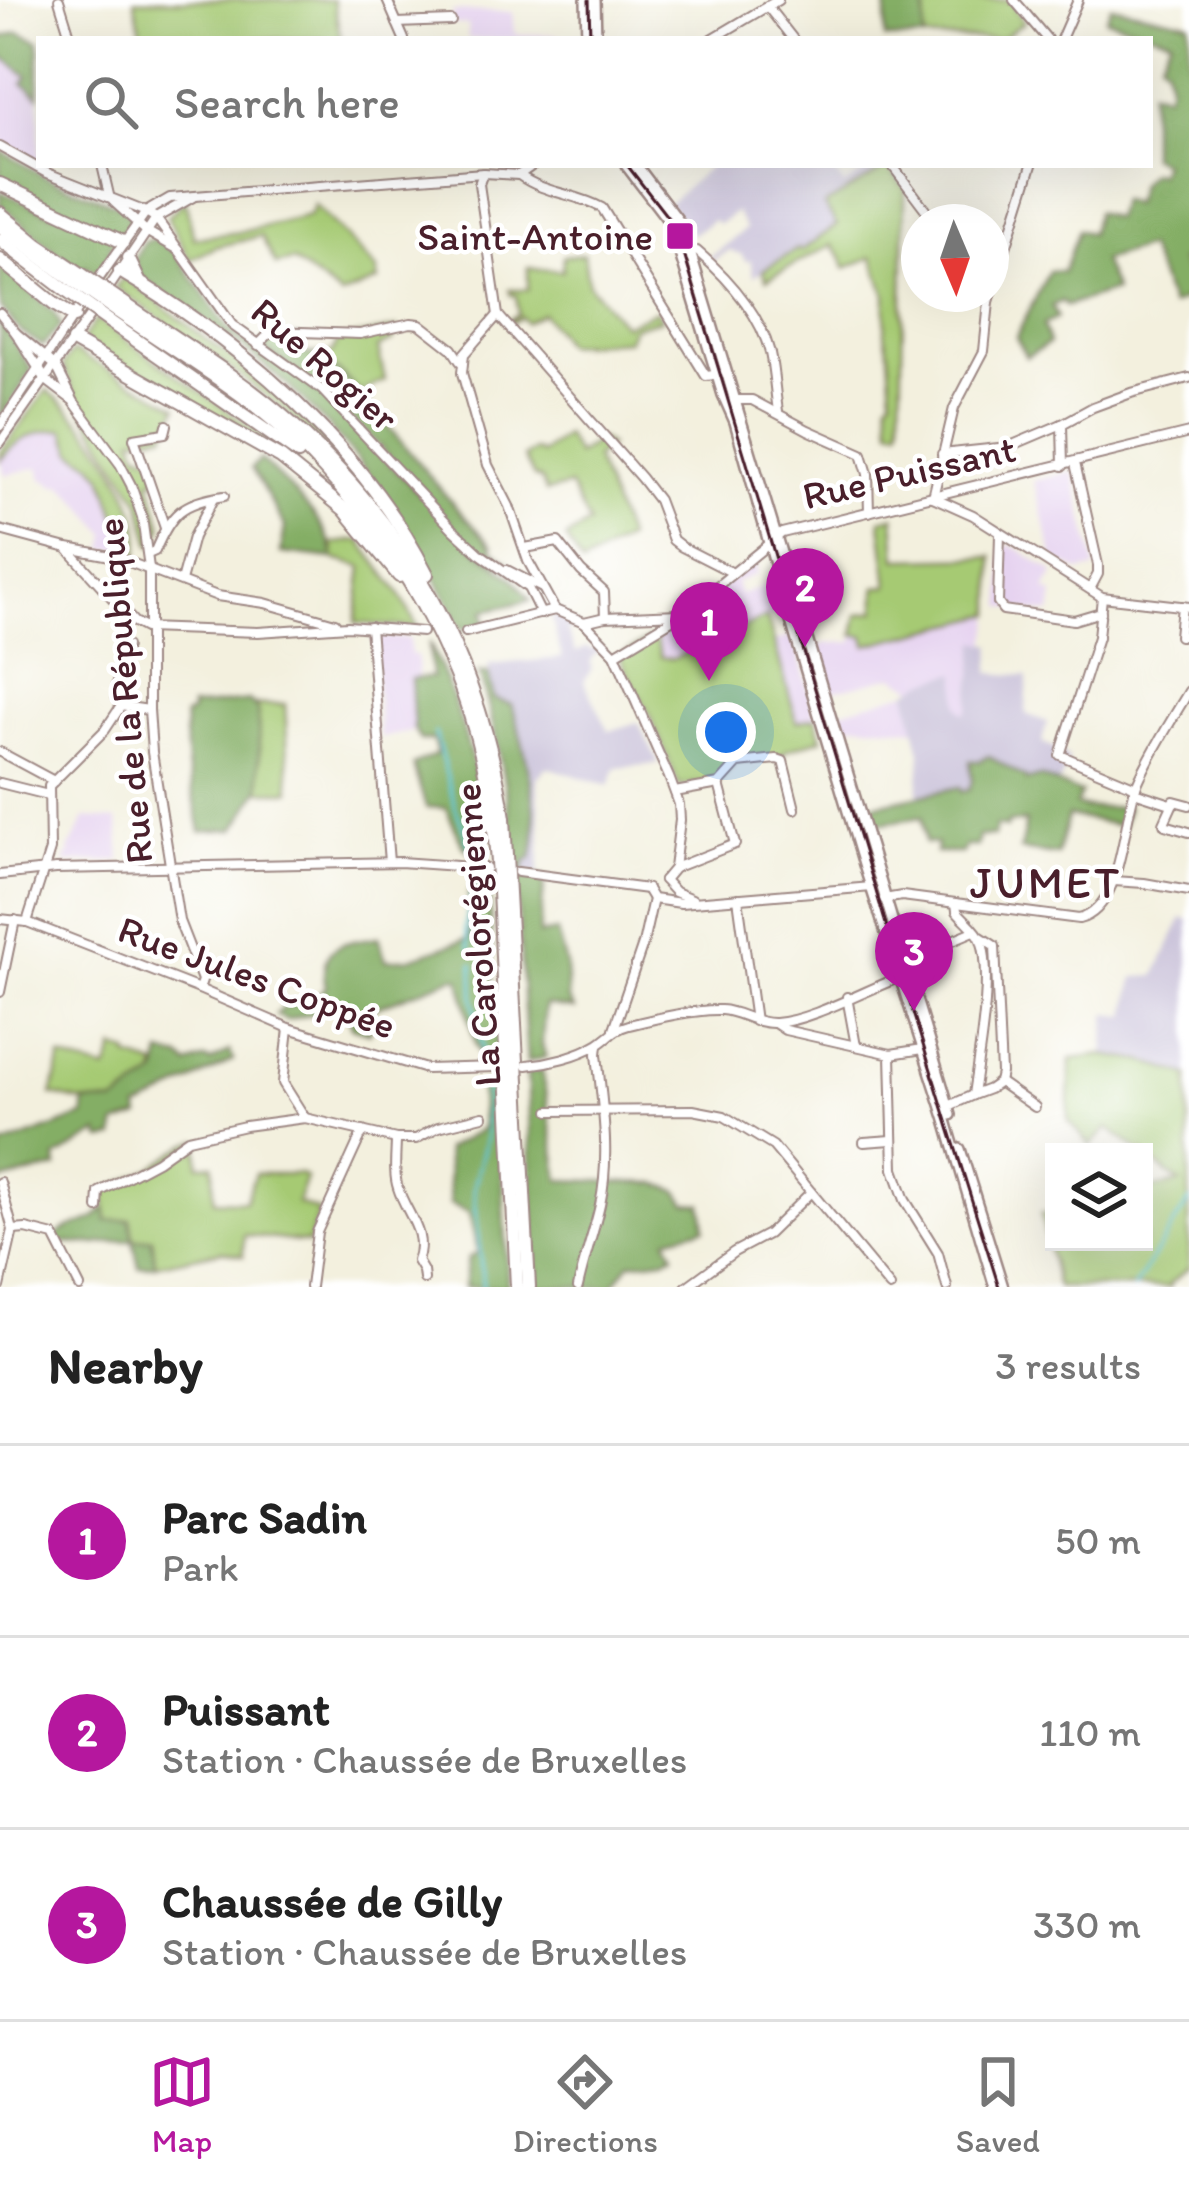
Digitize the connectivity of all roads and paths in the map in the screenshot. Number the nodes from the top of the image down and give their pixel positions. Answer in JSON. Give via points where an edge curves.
{"nodes":[{"id":1,"x":59,"y":0,"type":"edge"},
{"id":2,"x":387,"y":0,"type":"edge"},
{"id":3,"x":591,"y":0,"type":"edge"},
{"id":4,"x":778,"y":0,"type":"edge"},
{"id":5,"x":1014,"y":0,"type":"edge"},
{"id":6,"x":1078,"y":0,"type":"edge"},
{"id":7,"x":767,"y":6,"type":"junction"},
{"id":8,"x":451,"y":21,"type":"dead end"},
{"id":9,"x":397,"y":23,"type":"junction"},
{"id":10,"x":70,"y":36,"type":"edge"},
{"id":11,"x":403,"y":36,"type":"edge"},
{"id":12,"x":591,"y":36,"type":"edge"},
{"id":13,"x":717,"y":36,"type":"edge"},
{"id":14,"x":791,"y":36,"type":"edge"},
{"id":15,"x":1044,"y":36,"type":"edge"},
{"id":16,"x":1062,"y":36,"type":"edge"},
{"id":17,"x":0,"y":147,"type":"edge"},
{"id":18,"x":36,"y":167,"type":"edge"},
{"id":19,"x":37,"y":168,"type":"edge"},
{"id":20,"x":103,"y":168,"type":"edge"},
{"id":21,"x":476,"y":168,"type":"edge"},
{"id":22,"x":529,"y":168,"type":"edge"},
{"id":23,"x":628,"y":168,"type":"edge"},
{"id":24,"x":638,"y":168,"type":"edge"},
{"id":25,"x":894,"y":168,"type":"edge"},
{"id":26,"x":1031,"y":168,"type":"edge"},
{"id":27,"x":482,"y":173,"type":"junction"},
{"id":28,"x":519,"y":175,"type":"junction"},
{"id":29,"x":0,"y":184,"type":"edge"},
{"id":30,"x":202,"y":194,"type":"junction"},
{"id":31,"x":109,"y":197,"type":"junction"},
{"id":32,"x":921,"y":204,"type":"edge"},
{"id":33,"x":146,"y":212,"type":"junction"},
{"id":34,"x":0,"y":213,"type":"edge"},
{"id":35,"x":156,"y":218,"type":"junction"},
{"id":36,"x":137,"y":223,"type":"junction"},
{"id":37,"x":0,"y":226,"type":"edge"},
{"id":38,"x":146,"y":231,"type":"junction"},
{"id":39,"x":1009,"y":233,"type":"edge"},
{"id":40,"x":0,"y":240,"type":"edge"},
{"id":41,"x":123,"y":242,"type":"junction"},
{"id":42,"x":179,"y":250,"type":"junction"},
{"id":43,"x":685,"y":253,"type":"junction"},
{"id":44,"x":0,"y":260,"type":"edge"},
{"id":45,"x":124,"y":264,"type":"junction"},
{"id":46,"x":100,"y":277,"type":"junction"},
{"id":47,"x":74,"y":283,"type":"junction"},
{"id":48,"x":116,"y":312,"type":"junction"},
{"id":49,"x":986,"y":312,"type":"edge"},
{"id":50,"x":0,"y":313,"type":"edge"},
{"id":51,"x":498,"y":315,"type":"junction"},
{"id":52,"x":76,"y":321,"type":"junction"},
{"id":53,"x":16,"y":333,"type":"junction"},
{"id":54,"x":73,"y":341,"type":"junction"},
{"id":55,"x":258,"y":345,"type":"junction"},
{"id":56,"x":46,"y":356,"type":"junction"},
{"id":57,"x":461,"y":363,"type":"junction"},
{"id":58,"x":56,"y":366,"type":"junction"},
{"id":59,"x":38,"y":369,"type":"junction"},
{"id":60,"x":722,"y":374,"type":"junction"},
{"id":61,"x":1189,"y":378,"type":"edge"},
{"id":62,"x":46,"y":380,"type":"junction"},
{"id":63,"x":731,"y":401,"type":"junction"},
{"id":64,"x":74,"y":402,"type":"junction"},
{"id":65,"x":778,"y":412,"type":"junction"},
{"id":66,"x":1062,"y":424,"type":"junction"},
{"id":67,"x":167,"y":425,"type":"dead end"},
{"id":68,"x":0,"y":426,"type":"edge"},
{"id":69,"x":1189,"y":433,"type":"edge"},
{"id":70,"x":0,"y":443,"type":"edge"},
{"id":71,"x":942,"y":454,"type":"junction"},
{"id":72,"x":1075,"y":463,"type":"junction"},
{"id":73,"x":1063,"y":466,"type":"junction"},
{"id":74,"x":933,"y":497,"type":"junction"},
{"id":75,"x":868,"y":512,"type":"junction"},
{"id":76,"x":165,"y":528,"type":"junction"},
{"id":77,"x":0,"y":530,"type":"edge"},
{"id":78,"x":1000,"y":532,"type":"junction"},
{"id":79,"x":772,"y":540,"type":"junction"},
{"id":80,"x":67,"y":548,"type":"junction"},
{"id":81,"x":525,"y":548,"type":"junction"},
{"id":82,"x":148,"y":554,"type":"junction"},
{"id":83,"x":528,"y":561,"type":"junction"},
{"id":84,"x":149,"y":568,"type":"junction"},
{"id":85,"x":733,"y":573,"type":"junction"},
{"id":86,"x":181,"y":580,"type":"junction"},
{"id":87,"x":521,"y":580,"type":"junction"},
{"id":88,"x":542,"y":588,"type":"junction"},
{"id":89,"x":1090,"y":589,"type":"junction"},
{"id":90,"x":1102,"y":597,"type":"junction"},
{"id":91,"x":1186,"y":607,"type":"edge"},
{"id":92,"x":555,"y":610,"type":"junction"},
{"id":93,"x":1101,"y":612,"type":"junction"},
{"id":94,"x":541,"y":614,"type":"junction"},
{"id":95,"x":681,"y":614,"type":"junction"},
{"id":96,"x":429,"y":616,"type":"junction"},
{"id":97,"x":605,"y":617,"type":"junction"},
{"id":98,"x":584,"y":622,"type":"junction"},
{"id":99,"x":446,"y":623,"type":"junction"},
{"id":100,"x":348,"y":626,"type":"junction"},
{"id":101,"x":370,"y":627,"type":"junction"},
{"id":102,"x":150,"y":628,"type":"junction"},
{"id":103,"x":422,"y":632,"type":"dead end"},
{"id":104,"x":466,"y":632,"type":"dead end"},
{"id":105,"x":1189,"y":637,"type":"edge"},
{"id":106,"x":126,"y":646,"type":"dead end"},
{"id":107,"x":615,"y":654,"type":"junction"},
{"id":108,"x":1189,"y":691,"type":"edge"},
{"id":109,"x":121,"y":706,"type":"junction"},
{"id":110,"x":1189,"y":709,"type":"edge"},
{"id":111,"x":149,"y":710,"type":"junction"},
{"id":112,"x":1177,"y":712,"type":"junction"},
{"id":113,"x":0,"y":752,"type":"edge"},
{"id":114,"x":54,"y":781,"type":"junction"},
{"id":115,"x":0,"y":784,"type":"edge"},
{"id":116,"x":719,"y":784,"type":"junction"},
{"id":117,"x":1135,"y":789,"type":"junction"},
{"id":118,"x":675,"y":792,"type":"junction"},
{"id":119,"x":48,"y":795,"type":"junction"},
{"id":120,"x":1171,"y":804,"type":"junction"},
{"id":121,"x":1189,"y":806,"type":"edge"},
{"id":122,"x":795,"y":809,"type":"dead end"},
{"id":123,"x":1189,"y":832,"type":"edge"},
{"id":124,"x":388,"y":862,"type":"junction"},
{"id":125,"x":170,"y":866,"type":"junction"},
{"id":126,"x":486,"y":868,"type":"dead end"},
{"id":127,"x":674,"y":868,"type":"junction"},
{"id":128,"x":42,"y":870,"type":"junction"},
{"id":129,"x":518,"y":872,"type":"dead end"},
{"id":130,"x":0,"y":875,"type":"edge"},
{"id":131,"x":1114,"y":881,"type":"junction"},
{"id":132,"x":665,"y":882,"type":"junction"},
{"id":133,"x":877,"y":886,"type":"junction"},
{"id":134,"x":647,"y":889,"type":"junction"},
{"id":135,"x":1189,"y":891,"type":"edge"},
{"id":136,"x":738,"y":898,"type":"junction"},
{"id":137,"x":657,"y":899,"type":"junction"},
{"id":138,"x":881,"y":899,"type":"junction"},
{"id":139,"x":703,"y":900,"type":"junction"},
{"id":140,"x":956,"y":903,"type":"junction"},
{"id":141,"x":0,"y":919,"type":"edge"},
{"id":142,"x":15,"y":920,"type":"junction"},
{"id":143,"x":27,"y":922,"type":"junction"},
{"id":144,"x":978,"y":934,"type":"junction"},
{"id":145,"x":905,"y":960,"type":"junction"},
{"id":146,"x":905,"y":975,"type":"junction"},
{"id":147,"x":985,"y":986,"type":"junction"},
{"id":148,"x":997,"y":986,"type":"junction"},
{"id":149,"x":200,"y":989,"type":"junction"},
{"id":150,"x":0,"y":992,"type":"edge"},
{"id":151,"x":847,"y":998,"type":"junction"},
{"id":152,"x":755,"y":1021,"type":"junction"},
{"id":153,"x":775,"y":1023,"type":"junction"},
{"id":154,"x":290,"y":1028,"type":"junction"},
{"id":155,"x":614,"y":1029,"type":"junction"},
{"id":156,"x":982,"y":1034,"type":"junction"},
{"id":157,"x":998,"y":1034,"type":"junction"},
{"id":158,"x":598,"y":1043,"type":"junction"},
{"id":159,"x":856,"y":1046,"type":"junction"},
{"id":160,"x":924,"y":1048,"type":"junction"},
{"id":161,"x":891,"y":1054,"type":"junction"},
{"id":162,"x":527,"y":1065,"type":"dead end"},
{"id":163,"x":497,"y":1067,"type":"dead end"},
{"id":164,"x":999,"y":1082,"type":"junction"},
{"id":165,"x":974,"y":1095,"type":"junction"},
{"id":166,"x":949,"y":1106,"type":"junction"},
{"id":167,"x":1035,"y":1107,"type":"dead end"},
{"id":168,"x":604,"y":1108,"type":"junction"},
{"id":169,"x":550,"y":1111,"type":"dead end"},
{"id":170,"x":484,"y":1116,"type":"dead end"},
{"id":171,"x":305,"y":1118,"type":"junction"},
{"id":172,"x":363,"y":1131,"type":"junction"},
{"id":173,"x":396,"y":1139,"type":"junction"},
{"id":174,"x":892,"y":1140,"type":"junction"},
{"id":175,"x":864,"y":1142,"type":"dead end"},
{"id":176,"x":0,"y":1182,"type":"edge"},
{"id":177,"x":811,"y":1192,"type":"junction"},
{"id":178,"x":98,"y":1208,"type":"dead end"},
{"id":179,"x":13,"y":1230,"type":"junction"},
{"id":180,"x":424,"y":1279,"type":"dead end"},
{"id":181,"x":1,"y":1287,"type":"edge"},
{"id":182,"x":80,"y":1287,"type":"edge"},
{"id":183,"x":310,"y":1287,"type":"edge"},
{"id":184,"x":518,"y":1287,"type":"edge"},
{"id":185,"x":529,"y":1287,"type":"edge"},
{"id":186,"x":578,"y":1287,"type":"edge"},
{"id":187,"x":686,"y":1287,"type":"edge"},
{"id":188,"x":890,"y":1287,"type":"edge"},
{"id":189,"x":947,"y":1287,"type":"edge"},
{"id":190,"x":999,"y":1287,"type":"edge"}],
"edges":[{"from":1,"to":10,"type":"street"},
{"from":2,"to":9,"type":"street"},
{"from":3,"to":12,"type":"main road"},
{"from":4,"to":7,"type":"street"},
{"from":5,"to":15,"type":"street"},
{"from":6,"to":16,"type":"street"},
{"from":7,"to":13,"type":"street"},
{"from":7,"to":14,"type":"street"},
{"from":8,"to":9,"type":"street"},
{"from":9,"to":11,"type":"street"},
{"from":17,"to":18,"type":"street"},
{"from":19,"to":31,"type":"street"},
{"from":20,"to":31,"type":"street"},
{"from":21,"to":27,"type":"street"},
{"from":22,"to":28,"type":"street"},
{"from":23,"to":43,"type":"main road"},
{"from":24,"to":43,"type":"main road","via":[[677,219]]},
{"from":25,"to":32,"type":"street"},
{"from":26,"to":39,"type":"street"},
{"from":27,"to":28,"type":"street"},
{"from":27,"to":30,"type":"street"},
{"from":27,"to":51,"type":"street"},
{"from":28,"to":60,"type":"street","via":[[602,208],[706,376]]},
{"from":29,"to":41,"type":"highway"},
{"from":30,"to":33,"type":"street"},
{"from":30,"to":35,"type":"street"},
{"from":31,"to":33,"type":"street"},
{"from":31,"to":36,"type":"street","name":"Rue Rogier"},
{"from":33,"to":35,"type":"street"},
{"from":33,"to":36,"type":"street"},
{"from":34,"to":47,"type":"highway","name":"La Carolorégienne"},
{"from":35,"to":38,"type":"street"},
{"from":35,"to":42,"type":"street","name":"Rue Rogier"},
{"from":36,"to":38,"type":"street","name":"Rue Rogier"},
{"from":36,"to":41,"type":"street"},
{"from":37,"to":47,"type":"highway","name":"La Carolorégienne"},
{"from":38,"to":42,"type":"street","name":"Rue Rogier"},
{"from":38,"to":45,"type":"street"},
{"from":40,"to":47,"type":"highway","name":"La Carolorégienne"},
{"from":41,"to":45,"type":"street"},
{"from":41,"to":46,"type":"street"},
{"from":42,"to":55,"type":"street","name":"Rue Rogier","via":[[221,313]]},
{"from":43,"to":60,"type":"main road"},
{"from":43,"to":63,"type":"main road"},
{"from":43,"to":65,"type":"street","via":[[697,251],[713,265],[762,328]]},
{"from":44,"to":52,"type":"highway"},
{"from":45,"to":46,"type":"street"},
{"from":45,"to":52,"type":"street"},
{"from":45,"to":99,"type":"highway","via":[[320,427],[404,532]]},
{"from":46,"to":52,"type":"street"},
{"from":47,"to":48,"type":"highway","name":"La Carolorégienne","bridge":true},
{"from":48,"to":96,"type":"highway","name":"La Carolorégienne","via":[[291,436],[393,553]]},
{"from":48,"to":99,"type":"highway","name":"La Carolorégienne","via":[[291,423],[368,502]]},
{"from":49,"to":71,"type":"street","via":[[984,351],[954,408]]},
{"from":50,"to":53,"type":"street","name":"Rue de la République"},
{"from":51,"to":57,"type":"street"},
{"from":51,"to":85,"type":"street","via":[[641,478],[673,540]]},
{"from":52,"to":54,"type":"street"},
{"from":52,"to":54,"type":"street"},
{"from":52,"to":56,"type":"street"},
{"from":53,"to":56,"type":"street","name":"Rue de la République"},
{"from":53,"to":59,"type":"street","name":"Rue de la République"},
{"from":54,"to":58,"type":"street"},
{"from":54,"to":96,"type":"highway","via":[[310,479],[371,539]]},
{"from":55,"to":57,"type":"street","via":[[272,331],[360,334],[411,323],[429,328]]},
{"from":55,"to":87,"type":"street","name":"Rue Rogier","via":[[322,390],[453,530]]},
{"from":56,"to":58,"type":"street","name":"Rue de la République"},
{"from":56,"to":59,"type":"street"},
{"from":57,"to":81,"type":"street","via":[[488,465]]},
{"from":58,"to":62,"type":"street"},
{"from":58,"to":64,"type":"street","name":"Rue de la République"},
{"from":59,"to":62,"type":"street","name":"Rue de la République"},
{"from":59,"to":68,"type":"street"},
{"from":60,"to":63,"type":"main road"},
{"from":61,"to":66,"type":"street"},
{"from":62,"to":64,"type":"street","name":"Rue de la République"},
{"from":62,"to":70,"type":"street"},
{"from":63,"to":65,"type":"street"},
{"from":63,"to":79,"type":"main road"},
{"from":64,"to":82,"type":"street","name":"Rue de la République","via":[[131,485]]},
{"from":65,"to":75,"type":"street","via":[[862,454]]},
{"from":66,"to":71,"type":"street","via":[[1008,447]]},
{"from":66,"to":73,"type":"street","name":"Rue Puissant"},
{"from":67,"to":76,"type":"street","via":[[165,433],[134,437]]},
{"from":69,"to":72,"type":"street","name":"Rue Puissant"},
{"from":71,"to":74,"type":"street"},
{"from":72,"to":73,"type":"street","name":"Rue Puissant"},
{"from":72,"to":89,"type":"street","via":[[1098,565]]},
{"from":73,"to":74,"type":"street","name":"Rue Puissant"},
{"from":74,"to":75,"type":"street","name":"Rue Puissant"},
{"from":74,"to":78,"type":"street"},
{"from":75,"to":79,"type":"street","name":"Rue Puissant"},
{"from":76,"to":82,"type":"street"},
{"from":76,"to":86,"type":"street","via":[[189,503],[219,496]]},
{"from":77,"to":80,"type":"street"},
{"from":78,"to":89,"type":"street"},
{"from":78,"to":93,"type":"street","via":[[1003,610],[1074,620]]},
{"from":79,"to":85,"type":"street"},
{"from":79,"to":133,"type":"main road"},
{"from":80,"to":84,"type":"street"},
{"from":80,"to":102,"type":"street","via":[[134,622]]},
{"from":81,"to":83,"type":"street"},
{"from":81,"to":97,"type":"street","via":[[557,542],[604,592]]},
{"from":82,"to":84,"type":"street","name":"Rue de la République"},
{"from":83,"to":87,"type":"street"},
{"from":83,"to":88,"type":"street"},
{"from":84,"to":86,"type":"street"},
{"from":84,"to":102,"type":"street","name":"Rue de la République"},
{"from":85,"to":95,"type":"street"},
{"from":86,"to":100,"type":"street"},
{"from":87,"to":88,"type":"street","name":"Rue Rogier"},
{"from":87,"to":94,"type":"street"},
{"from":88,"to":92,"type":"street"},
{"from":89,"to":90,"type":"street"},
{"from":90,"to":91,"type":"street"},
{"from":90,"to":93,"type":"street"},
{"from":91,"to":105,"type":"street","via":[[1179,636]]},
{"from":92,"to":94,"type":"street"},
{"from":92,"to":98,"type":"street"},
{"from":93,"to":117,"type":"street","via":[[1060,755]]},
{"from":94,"to":104,"type":"street"},
{"from":95,"to":97,"type":"street"},
{"from":95,"to":107,"type":"street"},
{"from":96,"to":184,"type":"highway","name":"La Carolorégienne","via":[[465,699],[491,811]]},
{"from":97,"to":98,"type":"street"},
{"from":98,"to":107,"type":"street"},
{"from":99,"to":185,"type":"highway","name":"La Carolorégienne","via":[[476,696],[504,818]]},
{"from":100,"to":101,"type":"street"},
{"from":100,"to":102,"type":"street"},
{"from":101,"to":103,"type":"street"},
{"from":101,"to":124,"type":"street"},
{"from":102,"to":111,"type":"street","name":"Rue de la République"},
{"from":106,"to":109,"type":"street","via":[[116,687]]},
{"from":107,"to":118,"type":"street"},
{"from":108,"to":112,"type":"street"},
{"from":109,"to":111,"type":"street"},
{"from":109,"to":114,"type":"street"},
{"from":110,"to":112,"type":"street"},
{"from":111,"to":125,"type":"street","name":"Rue de la République"},
{"from":112,"to":117,"type":"street"},
{"from":113,"to":114,"type":"street"},
{"from":114,"to":119,"type":"street"},
{"from":115,"to":119,"type":"street"},
{"from":116,"to":118,"type":"street"},
{"from":116,"to":122,"type":"street","via":[[738,763],[781,760]]},
{"from":116,"to":127,"type":"street","via":[[735,844]]},
{"from":117,"to":120,"type":"street"},
{"from":117,"to":131,"type":"street"},
{"from":118,"to":127,"type":"street"},
{"from":119,"to":128,"type":"street","via":[[50,850]]},
{"from":120,"to":121,"type":"street"},
{"from":120,"to":123,"type":"street","via":[[1165,826]]},
{"from":124,"to":125,"type":"street"},
{"from":124,"to":126,"type":"street"},
{"from":125,"to":128,"type":"street"},
{"from":125,"to":149,"type":"street","name":"Rue de la République"},
{"from":127,"to":132,"type":"street"},
{"from":128,"to":130,"type":"street"},
{"from":128,"to":143,"type":"street"},
{"from":129,"to":134,"type":"street"},
{"from":131,"to":135,"type":"street"},
{"from":131,"to":140,"type":"street","via":[[1099,908],[1079,919]]},
{"from":132,"to":134,"type":"street","via":[[653,879]]},
{"from":132,"to":137,"type":"street","via":[[667,894]]},
{"from":132,"to":139,"type":"street"},
{"from":133,"to":136,"type":"street"},
{"from":133,"to":138,"type":"main road"},
{"from":134,"to":137,"type":"street"},
{"from":136,"to":139,"type":"street"},
{"from":136,"to":152,"type":"street"},
{"from":137,"to":139,"type":"street"},
{"from":137,"to":155,"type":"street"},
{"from":138,"to":140,"type":"street"},
{"from":138,"to":145,"type":"main road"},
{"from":138,"to":146,"type":"main road"},
{"from":140,"to":144,"type":"street"},
{"from":141,"to":142,"type":"street","name":"Rue Jules Coppée"},
{"from":142,"to":143,"type":"street","name":"Rue Jules Coppée"},
{"from":142,"to":150,"type":"street"},
{"from":143,"to":149,"type":"street","name":"Rue Jules Coppée"},
{"from":144,"to":145,"type":"street"},
{"from":144,"to":147,"type":"street"},
{"from":144,"to":148,"type":"street","via":[[995,946]]},
{"from":145,"to":146,"type":"main road"},
{"from":146,"to":151,"type":"street"},
{"from":146,"to":160,"type":"main road"},
{"from":146,"to":166,"type":"main road"},
{"from":147,"to":148,"type":"street"},
{"from":147,"to":156,"type":"street"},
{"from":148,"to":157,"type":"street"},
{"from":149,"to":154,"type":"street","name":"Rue Jules Coppée"},
{"from":151,"to":153,"type":"street"},
{"from":151,"to":159,"type":"street"},
{"from":152,"to":153,"type":"street"},
{"from":152,"to":155,"type":"street","via":[[724,1010]]},
{"from":153,"to":159,"type":"street"},
{"from":154,"to":163,"type":"street","name":"Rue Jules Coppée","via":[[426,1069]]},
{"from":154,"to":171,"type":"street","via":[[283,1083]]},
{"from":155,"to":158,"type":"street"},
{"from":156,"to":157,"type":"street"},
{"from":156,"to":165,"type":"street"},
{"from":157,"to":164,"type":"street"},
{"from":158,"to":162,"type":"street"},
{"from":158,"to":168,"type":"street"},
{"from":159,"to":161,"type":"street"},
{"from":160,"to":161,"type":"street"},
{"from":160,"to":190,"type":"main road"},
{"from":161,"to":174,"type":"street"},
{"from":164,"to":165,"type":"street"},
{"from":164,"to":167,"type":"street"},
{"from":165,"to":166,"type":"street"},
{"from":166,"to":190,"type":"main road"},
{"from":168,"to":169,"type":"street"},
{"from":168,"to":177,"type":"street","via":[[724,1116],[773,1146]]},
{"from":168,"to":186,"type":"street","via":[[604,1180]]},
{"from":170,"to":173,"type":"street"},
{"from":171,"to":172,"type":"street"},
{"from":171,"to":178,"type":"street","via":[[188,1139],[99,1192]]},
{"from":172,"to":173,"type":"street"},
{"from":172,"to":183,"type":"street","via":[[317,1232]]},
{"from":173,"to":180,"type":"street","via":[[396,1185],[417,1227]]},
{"from":174,"to":175,"type":"street"},
{"from":174,"to":189,"type":"street","via":[[905,1200],[938,1252]]},
{"from":176,"to":179,"type":"street"},
{"from":177,"to":187,"type":"street","via":[[767,1234]]},
{"from":177,"to":188,"type":"street"},
{"from":179,"to":181,"type":"street"},
{"from":179,"to":182,"type":"street","via":[[54,1236]]}]}
